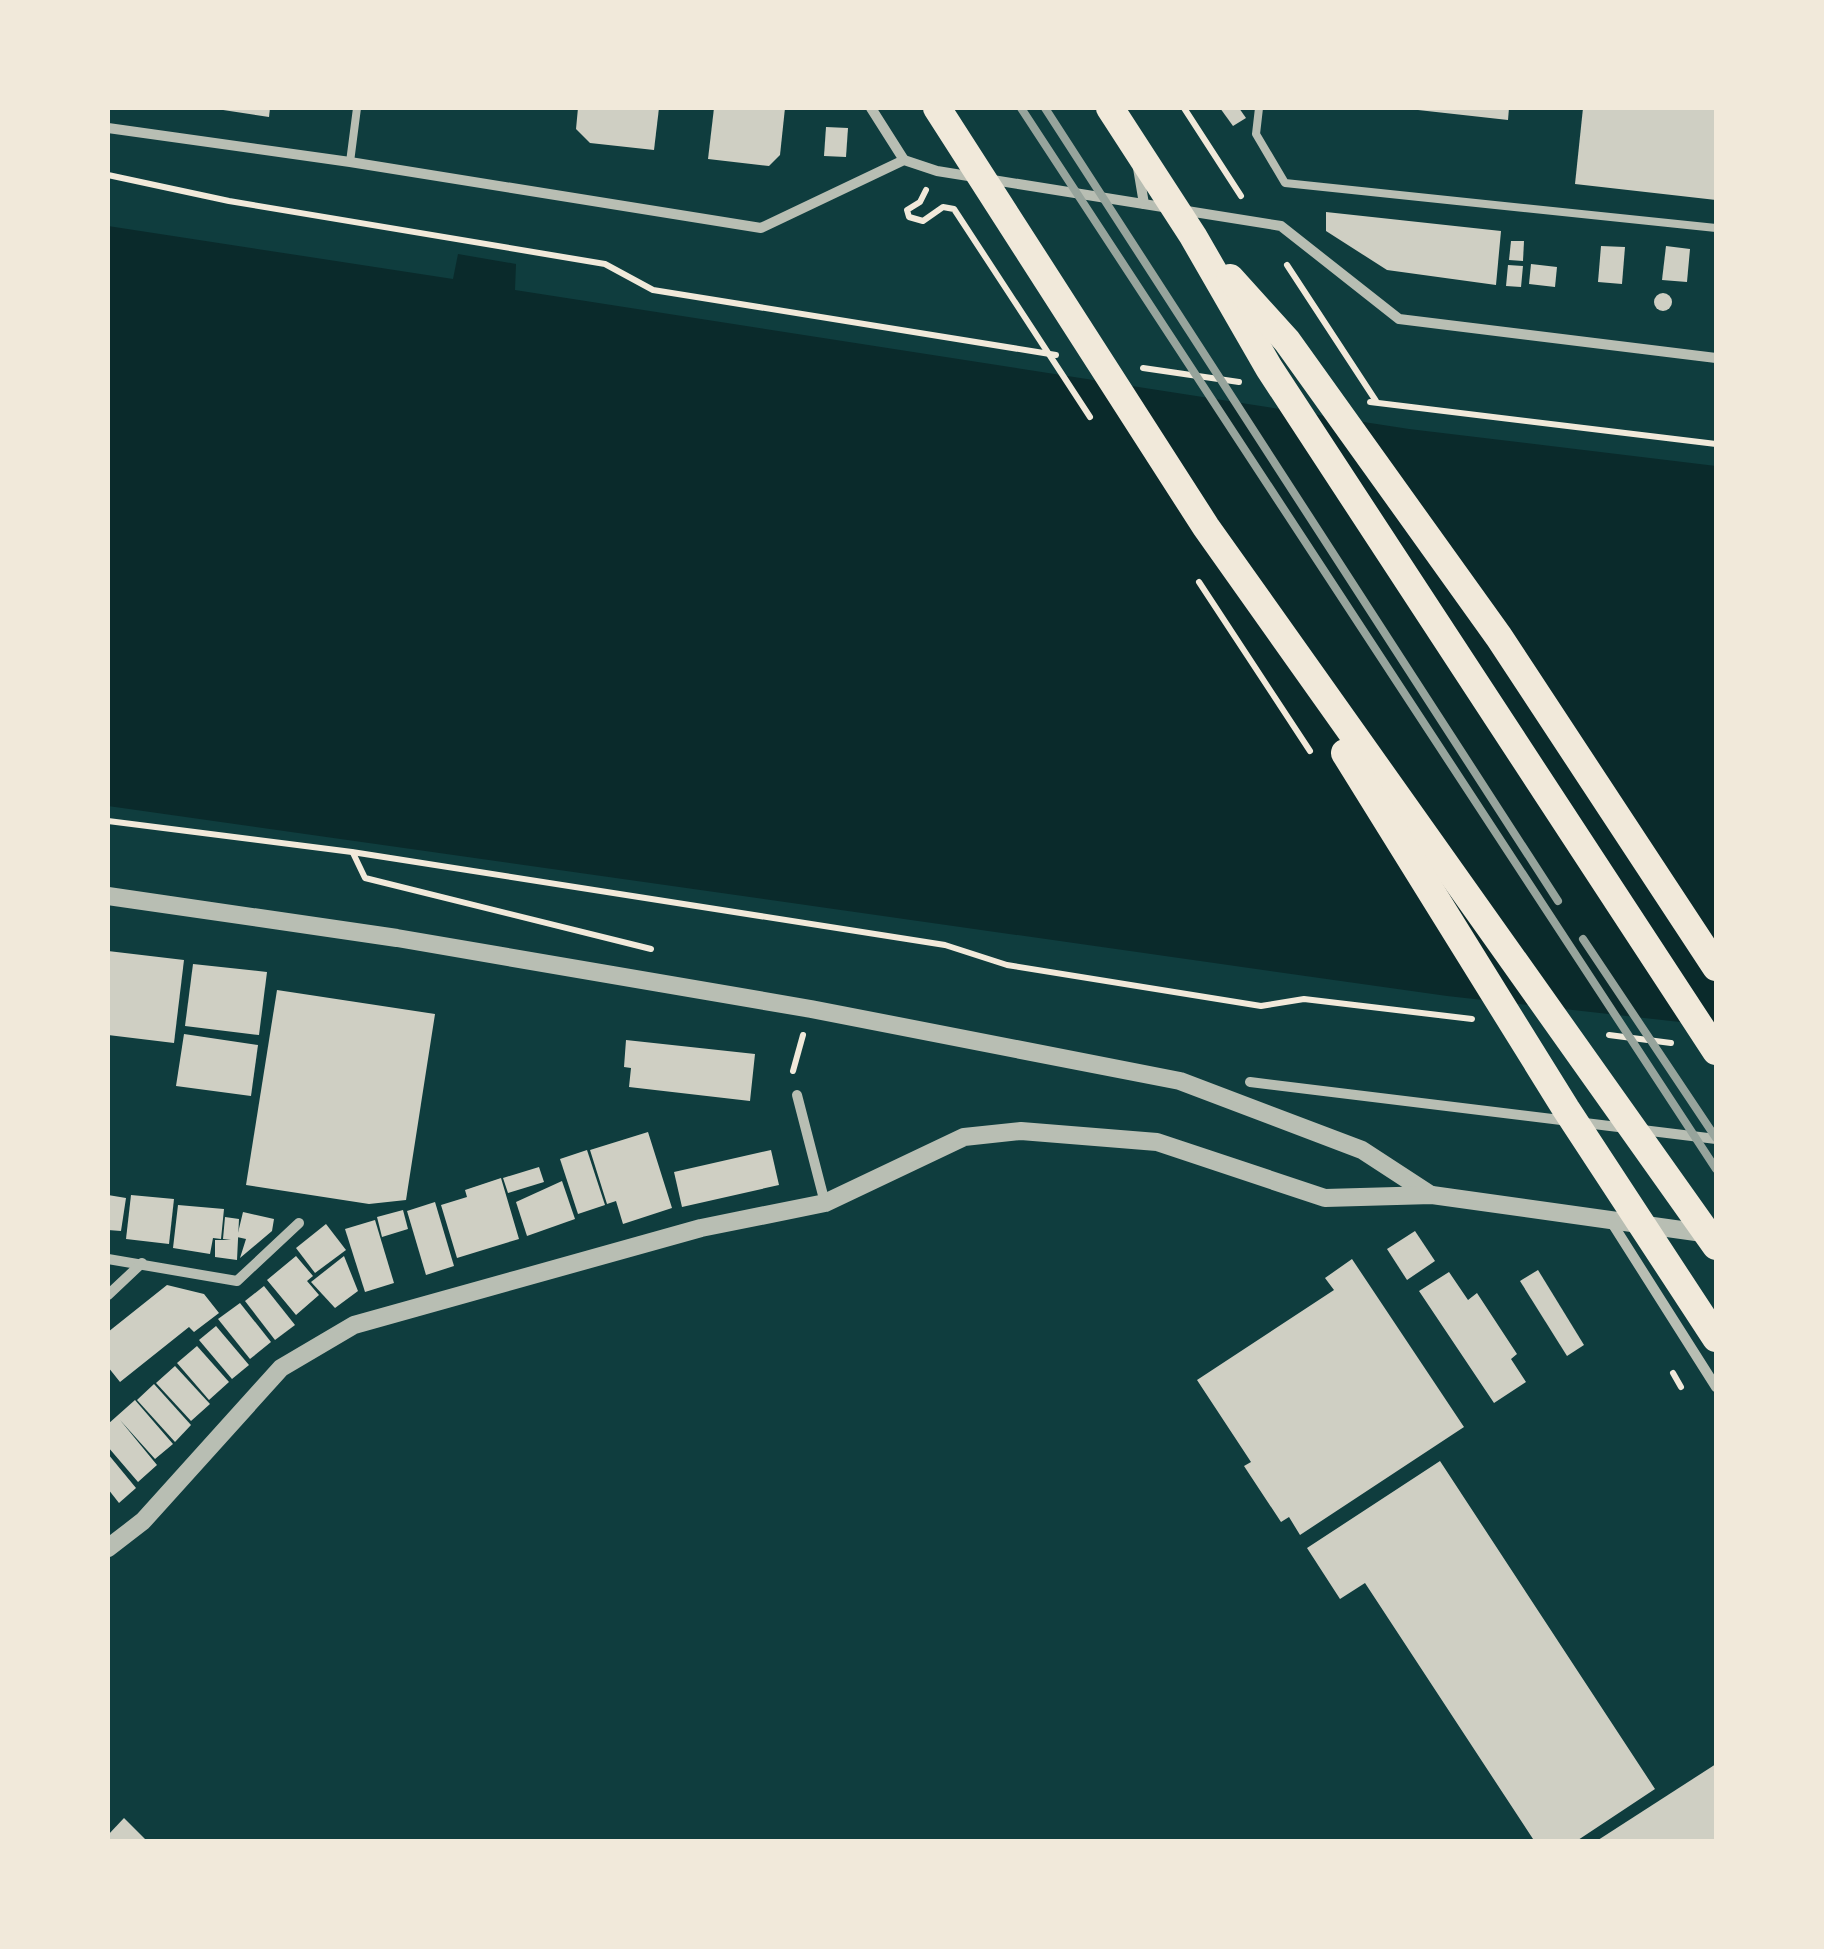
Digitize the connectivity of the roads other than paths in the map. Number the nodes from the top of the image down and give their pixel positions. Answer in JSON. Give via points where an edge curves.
{"nodes":[{"id":1,"x":356,"y":108,"type":"edge"},
{"id":2,"x":871,"y":108,"type":"edge"},
{"id":3,"x":937,"y":108,"type":"edge"},
{"id":4,"x":1110,"y":108,"type":"edge"},
{"id":5,"x":1129,"y":108,"type":"edge"},
{"id":6,"x":1260,"y":108,"type":"edge"},
{"id":7,"x":108,"y":128,"type":"edge"},
{"id":8,"x":904,"y":160,"type":"junction"},
{"id":9,"x":350,"y":162,"type":"junction"},
{"id":10,"x":1144,"y":204,"type":"junction"},
{"id":11,"x":1716,"y":228,"type":"edge"},
{"id":12,"x":1193,"y":236,"type":"junction"},
{"id":13,"x":1716,"y":358,"type":"edge"},
{"id":14,"x":1206,"y":527,"type":"junction"},
{"id":15,"x":108,"y":896,"type":"edge"},
{"id":16,"x":1716,"y":967,"type":"edge"},
{"id":17,"x":1716,"y":1051,"type":"edge"},
{"id":18,"x":1250,"y":1082,"type":"dead end"},
{"id":19,"x":796,"y":1095,"type":"road end"},
{"id":20,"x":1716,"y":1139,"type":"edge"},
{"id":21,"x":1432,"y":1195,"type":"junction"},
{"id":22,"x":825,"y":1203,"type":"junction"},
{"id":23,"x":1612,"y":1222,"type":"junction"},
{"id":24,"x":299,"y":1223,"type":"dead end"},
{"id":25,"x":1716,"y":1235,"type":"edge"},
{"id":26,"x":1716,"y":1246,"type":"edge"},
{"id":27,"x":108,"y":1259,"type":"edge"},
{"id":28,"x":142,"y":1262,"type":"junction"},
{"id":29,"x":108,"y":1295,"type":"edge"},
{"id":30,"x":1716,"y":1338,"type":"edge"},
{"id":31,"x":1716,"y":1387,"type":"edge"},
{"id":32,"x":108,"y":1548,"type":"edge"}],
"edges":[{"from":1,"to":9,"type":"lane"},
{"from":2,"to":8,"type":"street"},
{"from":3,"to":14,"type":"highway"},
{"from":4,"to":12,"type":"highway"},
{"from":5,"to":10,"type":"street"},
{"from":6,"to":11,"type":"lane","via":[[1256,134],[1286,183]]},
{"from":7,"to":9,"type":"street"},
{"from":8,"to":9,"type":"street","via":[[761,228]]},
{"from":8,"to":10,"type":"street"},
{"from":10,"to":13,"type":"street","via":[[1281,226],[1399,318]]},
{"from":12,"to":16,"type":"highway","via":[[1287,341],[1499,636]]},
{"from":12,"to":17,"type":"highway","via":[[1268,368]]},
{"from":14,"to":26,"type":"highway"},
{"from":14,"to":30,"type":"highway","via":[[1566,1109]]},
{"from":15,"to":21,"type":"street","via":[[811,1009],[1180,1081],[1362,1150]]},
{"from":18,"to":20,"type":"street"},
{"from":19,"to":22,"type":"street"},
{"from":21,"to":22,"type":"street","via":[[1325,1198],[1157,1142],[1020,1131],[964,1136]]},
{"from":21,"to":23,"type":"street"},
{"from":22,"to":32,"type":"street","via":[[701,1228],[354,1325],[281,1368],[143,1521]]},
{"from":23,"to":25,"type":"street"},
{"from":23,"to":31,"type":"street"},
{"from":24,"to":28,"type":"street","via":[[237,1281]]},
{"from":27,"to":28,"type":"street"},
{"from":28,"to":29,"type":"street"}]}
